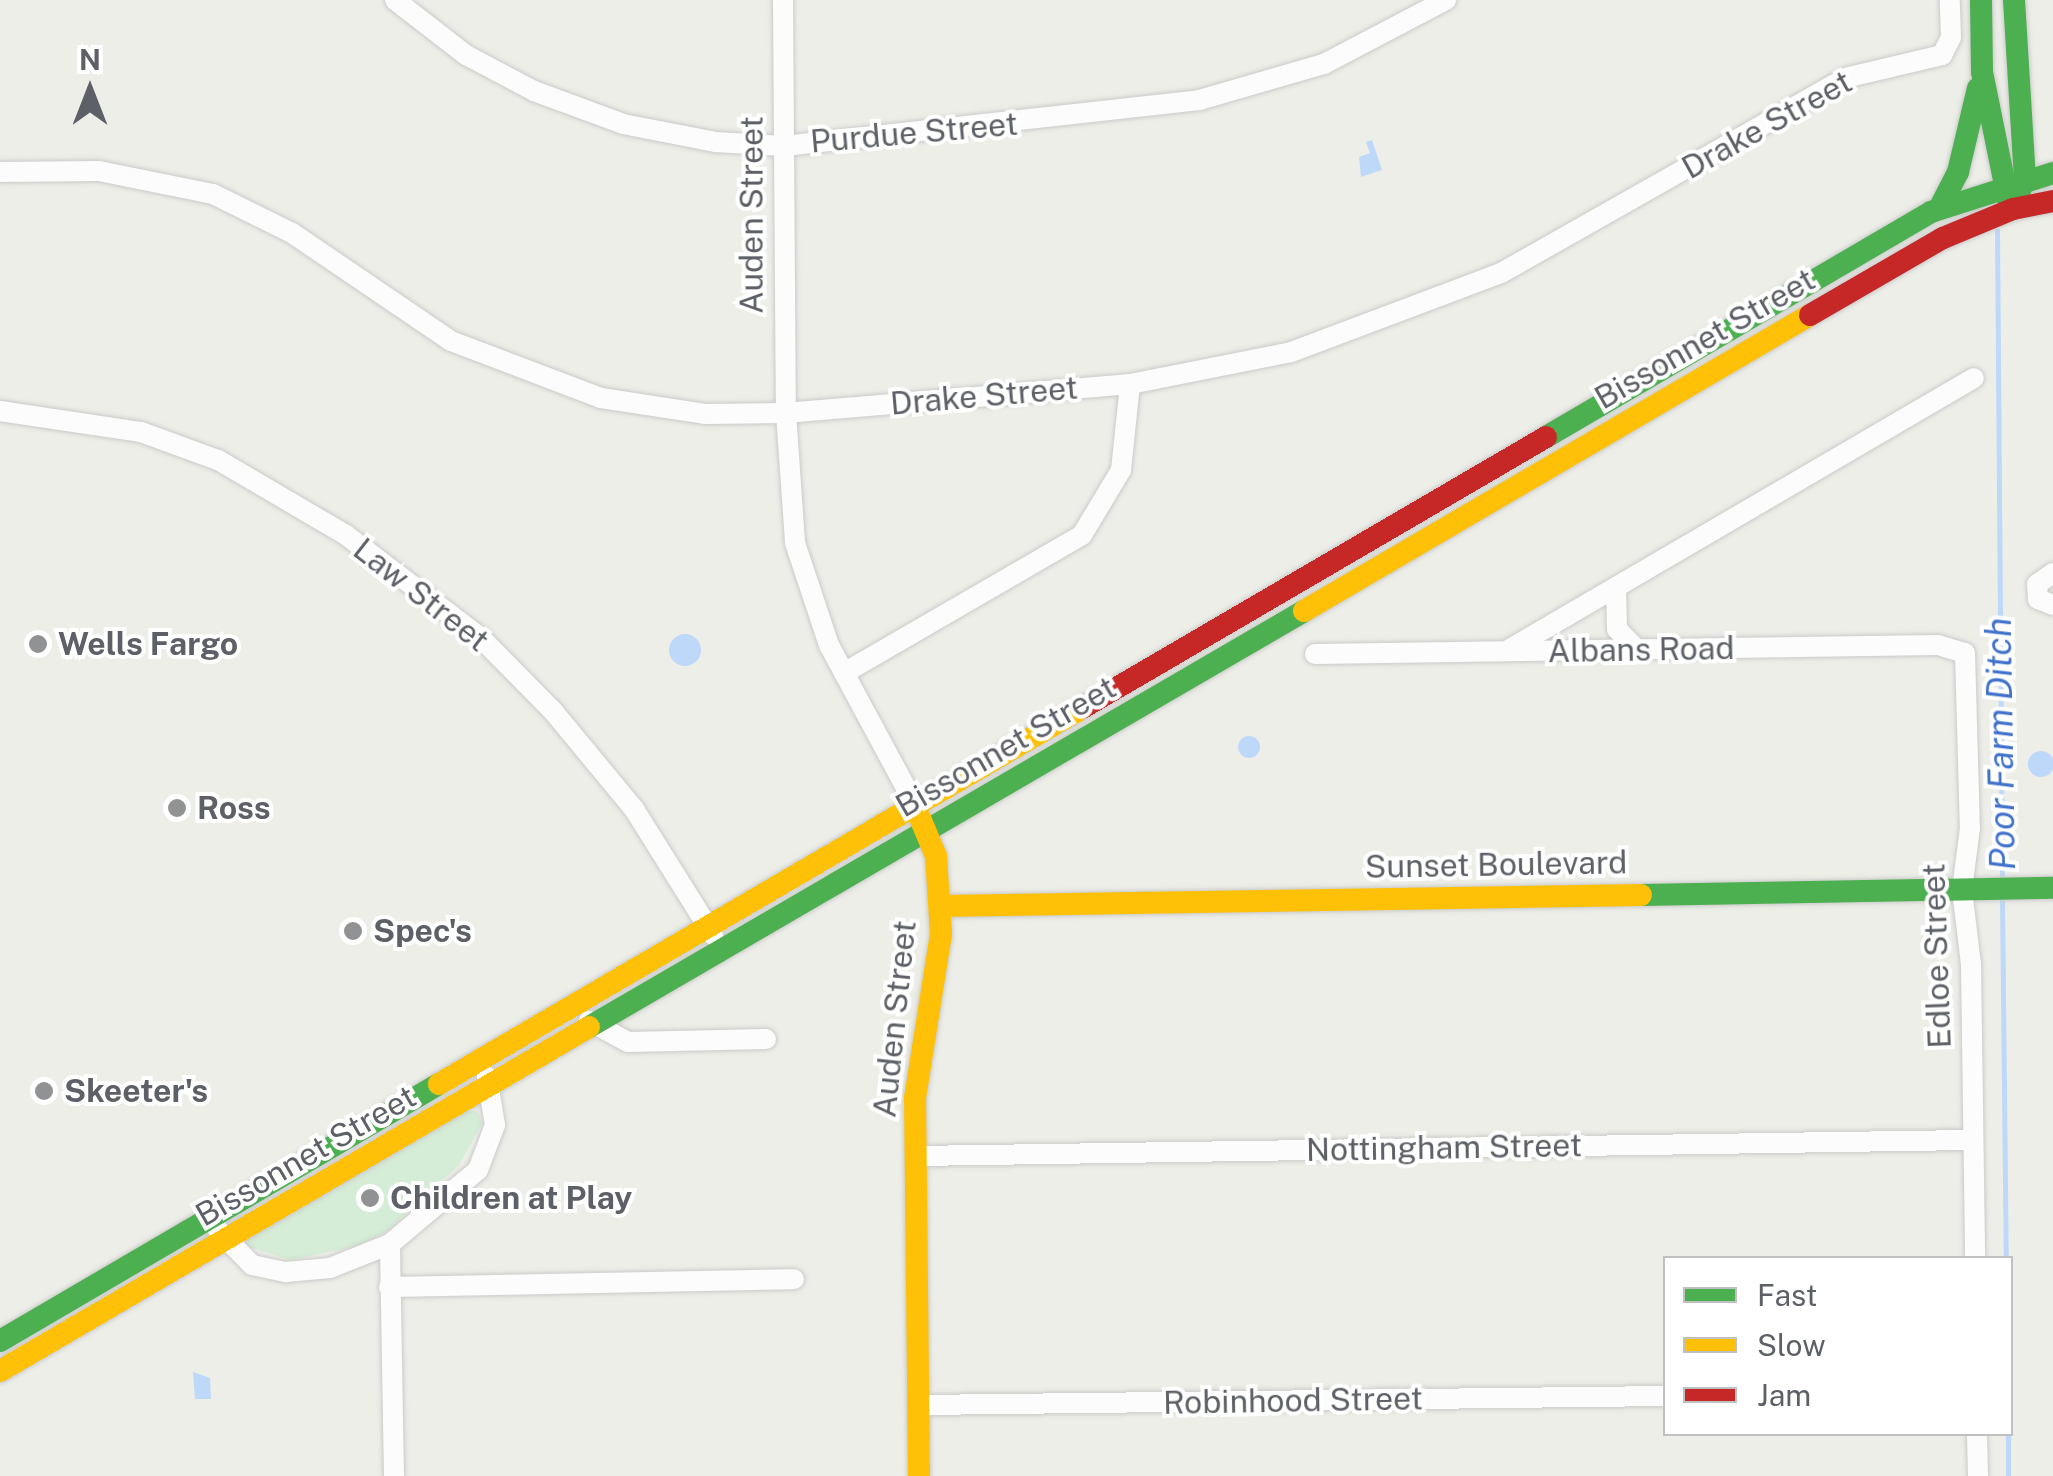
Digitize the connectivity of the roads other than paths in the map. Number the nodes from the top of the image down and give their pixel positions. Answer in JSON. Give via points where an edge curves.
{"nodes":[{"id":1,"x":395,"y":0,"type":"edge"},
{"id":2,"x":784,"y":0,"type":"edge"},
{"id":3,"x":1446,"y":0,"type":"edge"},
{"id":4,"x":1950,"y":0,"type":"edge"},
{"id":5,"x":1981,"y":0,"type":"edge"},
{"id":6,"x":2014,"y":0,"type":"edge"},
{"id":7,"x":1982,"y":72,"type":"junction"},
{"id":8,"x":784,"y":146,"type":"junction"},
{"id":9,"x":0,"y":172,"type":"edge"},
{"id":10,"x":2053,"y":173,"type":"edge"},
{"id":11,"x":2024,"y":178,"type":"junction"},
{"id":12,"x":2000,"y":185,"type":"junction"},
{"id":13,"x":2053,"y":201,"type":"edge"},
{"id":14,"x":2013,"y":208,"type":"junction"},
{"id":15,"x":1939,"y":209,"type":"junction"},
{"id":16,"x":1652,"y":376,"type":"junction"},
{"id":17,"x":1974,"y":378,"type":"dead end"},
{"id":18,"x":1130,"y":384,"type":"junction"},
{"id":19,"x":1666,"y":400,"type":"junction"},
{"id":20,"x":0,"y":411,"type":"edge"},
{"id":21,"x":786,"y":413,"type":"junction"},
{"id":22,"x":2053,"y":573,"type":"edge"},
{"id":23,"x":1616,"y":587,"type":"junction"},
{"id":24,"x":1265,"y":601,"type":"junction"},
{"id":25,"x":2053,"y":605,"type":"edge"},
{"id":26,"x":1280,"y":625,"type":"junction"},
{"id":27,"x":1637,"y":650,"type":"junction"},
{"id":28,"x":1506,"y":652,"type":"junction"},
{"id":29,"x":1964,"y":652,"type":"joint"},
{"id":30,"x":1315,"y":654,"type":"dead end"},
{"id":31,"x":844,"y":673,"type":"junction"},
{"id":32,"x":916,"y":805,"type":"junction"},
{"id":33,"x":926,"y":832,"type":"junction"},
{"id":34,"x":2053,"y":888,"type":"edge"},
{"id":35,"x":1962,"y":890,"type":"junction"},
{"id":36,"x":940,"y":906,"type":"junction"},
{"id":37,"x":708,"y":926,"type":"junction"},
{"id":38,"x":722,"y":950,"type":"junction"},
{"id":39,"x":570,"y":1009,"type":"junction"},
{"id":40,"x":596,"y":1025,"type":"junction"},
{"id":41,"x":766,"y":1039,"type":"dead end"},
{"id":42,"x":482,"y":1060,"type":"junction"},
{"id":43,"x":490,"y":1086,"type":"junction"},
{"id":44,"x":1973,"y":1140,"type":"junction"},
{"id":45,"x":916,"y":1156,"type":"junction"},
{"id":46,"x":210,"y":1219,"type":"junction"},
{"id":47,"x":225,"y":1242,"type":"junction"},
{"id":48,"x":390,"y":1244,"type":"junction"},
{"id":49,"x":1975,"y":1256,"type":"edge"},
{"id":50,"x":794,"y":1280,"type":"dead end"},
{"id":51,"x":389,"y":1287,"type":"junction"},
{"id":52,"x":0,"y":1341,"type":"edge"},
{"id":53,"x":0,"y":1371,"type":"edge"},
{"id":54,"x":1663,"y":1396,"type":"edge"},
{"id":55,"x":920,"y":1405,"type":"junction"},
{"id":56,"x":1978,"y":1436,"type":"edge"},
{"id":57,"x":394,"y":1476,"type":"edge"},
{"id":58,"x":919,"y":1476,"type":"edge"},
{"id":59,"x":1978,"y":1476,"type":"edge"}],
"edges":[{"from":1,"to":8,"type":"street","name":"Purdue Street","via":[[466,55],[534,91],[623,124],[716,142]]},
{"from":2,"to":8,"type":"street","name":"Auden Street"},
{"from":3,"to":8,"type":"street","name":"Purdue Street","via":[[1324,64],[1199,100]]},
{"from":4,"to":18,"type":"street","name":"Drake Street","via":[[1949,46],[1936,59],[1845,78],[1557,245],[1439,302],[1291,352]]},
{"from":5,"to":7,"type":"main road"},
{"from":6,"to":11,"type":"main road"},
{"from":7,"to":12,"type":"main road"},
{"from":7,"to":15,"type":"main road","via":[[1958,172]]},
{"from":8,"to":21,"type":"street","name":"Auden Street"},
{"from":9,"to":21,"type":"street","name":"Drake Street","via":[[100,171],[212,194],[292,233],[408,317],[492,361],[620,401],[705,414]]},
{"from":10,"to":11,"type":"main road","name":"Bissonnet Street"},
{"from":11,"to":12,"type":"main road","name":"Bissonnet Street"},
{"from":11,"to":14,"type":"main road"},
{"from":12,"to":14,"type":"main road"},
{"from":12,"to":15,"type":"main road","name":"Bissonnet Street"},
{"from":13,"to":14,"type":"main road","name":"Bissonnet Street"},
{"from":14,"to":19,"type":"main road","name":"Bissonnet Street","via":[[1943,238]]},
{"from":15,"to":16,"type":"main road","name":"Bissonnet Street"},
{"from":16,"to":19,"type":"main road"},
{"from":16,"to":24,"type":"main road","name":"Bissonnet Street"},
{"from":17,"to":23,"type":"street"},
{"from":18,"to":21,"type":"street","name":"Drake Street"},
{"from":18,"to":31,"type":"street","via":[[1121,470],[1082,535]]},
{"from":19,"to":26,"type":"main road","name":"Bissonnet Street"},
{"from":20,"to":37,"type":"street","name":"Law Street","via":[[140,432],[235,469],[346,535],[480,637],[552,711],[634,808]]},
{"from":21,"to":31,"type":"street","name":"Auden Street","via":[[795,543],[815,611]]},
{"from":22,"to":25,"type":"street","via":[[2038,584],[2038,599]]},
{"from":23,"to":27,"type":"street","via":[[1618,629]]},
{"from":23,"to":28,"type":"street"},
{"from":24,"to":26,"type":"main road"},
{"from":24,"to":32,"type":"main road","name":"Bissonnet Street"},
{"from":26,"to":33,"type":"main road","name":"Bissonnet Street"},
{"from":27,"to":28,"type":"street","name":"Albans Road"},
{"from":27,"to":29,"type":"street","name":"Albans Road","via":[[1949,645]]},
{"from":28,"to":30,"type":"street","name":"Albans Road"},
{"from":29,"to":35,"type":"street","name":"Edloe Street","via":[[1970,667],[1970,828]]},
{"from":31,"to":32,"type":"street","name":"Auden Street"},
{"from":32,"to":33,"type":"main road","name":"Auden Street"},
{"from":32,"to":37,"type":"main road","name":"Bissonnet Street"},
{"from":33,"to":36,"type":"main road","name":"Auden Street","via":[[936,856]]},
{"from":33,"to":38,"type":"main road","name":"Bissonnet Street"},
{"from":34,"to":35,"type":"main road","name":"Sunset Boulevard"},
{"from":35,"to":36,"type":"main road","name":"Sunset Boulevard"},
{"from":35,"to":44,"type":"street","name":"Edloe Street","via":[[1971,964]]},
{"from":36,"to":45,"type":"main road","name":"Auden Street","via":[[915,1098]]},
{"from":37,"to":38,"type":"street","name":"Law Street"},
{"from":37,"to":39,"type":"main road","name":"Bissonnet Street"},
{"from":38,"to":40,"type":"main road","name":"Bissonnet Street"},
{"from":39,"to":40,"type":"street"},
{"from":39,"to":42,"type":"main road","name":"Bissonnet Street"},
{"from":40,"to":41,"type":"street","via":[[628,1042]]},
{"from":40,"to":43,"type":"main road","name":"Bissonnet Street"},
{"from":42,"to":43,"type":"street"},
{"from":42,"to":46,"type":"main road","name":"Bissonnet Street"},
{"from":43,"to":47,"type":"main road","name":"Bissonnet Street"},
{"from":43,"to":48,"type":"street","via":[[496,1125],[478,1170]]},
{"from":44,"to":45,"type":"street","name":"Nottingham Street"},
{"from":44,"to":49,"type":"street","name":"Edloe Street"},
{"from":45,"to":55,"type":"main road","name":"Auden Street"},
{"from":46,"to":47,"type":"street"},
{"from":46,"to":52,"type":"main road","name":"Bissonnet Street"},
{"from":47,"to":48,"type":"street","via":[[252,1265],[286,1272],[330,1268]]},
{"from":47,"to":53,"type":"main road","name":"Bissonnet Street"},
{"from":48,"to":51,"type":"street"},
{"from":50,"to":51,"type":"street"},
{"from":51,"to":57,"type":"street"},
{"from":54,"to":55,"type":"street","name":"Robinhood Street"},
{"from":55,"to":58,"type":"main road","name":"Auden Street"},
{"from":56,"to":59,"type":"street"}]}
